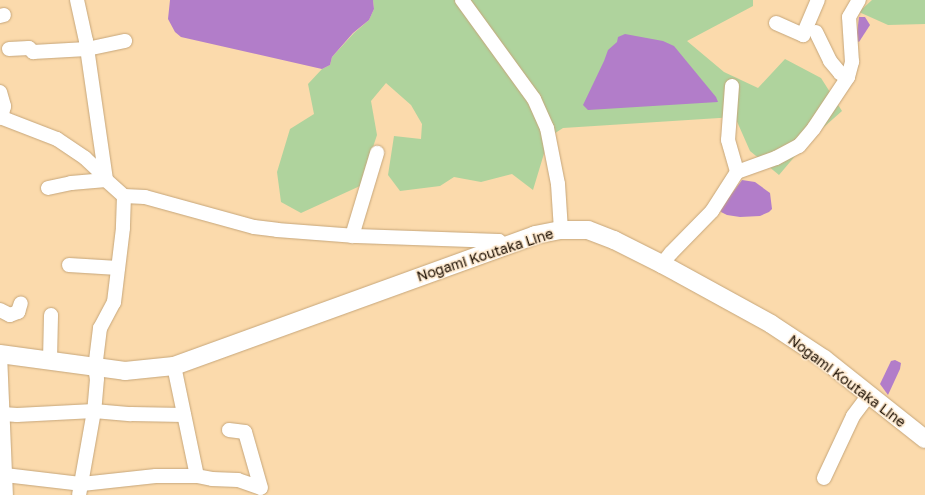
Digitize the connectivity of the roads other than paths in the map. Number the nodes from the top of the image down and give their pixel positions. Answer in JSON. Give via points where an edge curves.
{"nodes":[{"id":1,"x":77,"y":0,"type":"edge"},
{"id":2,"x":462,"y":0,"type":"edge"},
{"id":3,"x":818,"y":0,"type":"edge"},
{"id":4,"x":859,"y":0,"type":"edge"},
{"id":5,"x":776,"y":23,"type":"dead end"},
{"id":6,"x":816,"y":32,"type":"dead end"},
{"id":7,"x":125,"y":42,"type":"dead end"},
{"id":8,"x":9,"y":49,"type":"dead end"},
{"id":9,"x":87,"y":50,"type":"junction"},
{"id":10,"x":848,"y":77,"type":"junction"},
{"id":11,"x":732,"y":86,"type":"dead end"},
{"id":12,"x":0,"y":92,"type":"edge"},
{"id":13,"x":1,"y":118,"type":"edge"},
{"id":14,"x":377,"y":153,"type":"dead end"},
{"id":15,"x":737,"y":172,"type":"junction"},
{"id":16,"x":105,"y":176,"type":"junction"},
{"id":17,"x":48,"y":188,"type":"dead end"},
{"id":18,"x":124,"y":196,"type":"junction"},
{"id":19,"x":561,"y":230,"type":"junction"},
{"id":20,"x":352,"y":236,"type":"junction"},
{"id":21,"x":504,"y":247,"type":"junction"},
{"id":22,"x":662,"y":264,"type":"junction"},
{"id":23,"x":69,"y":265,"type":"dead end"},
{"id":24,"x":118,"y":268,"type":"junction"},
{"id":25,"x":21,"y":303,"type":"dead end"},
{"id":26,"x":0,"y":310,"type":"edge"},
{"id":27,"x":51,"y":315,"type":"dead end"},
{"id":28,"x":0,"y":354,"type":"edge"},
{"id":29,"x":50,"y":360,"type":"junction"},
{"id":30,"x":174,"y":366,"type":"junction"},
{"id":31,"x":96,"y":367,"type":"junction"},
{"id":32,"x":869,"y":395,"type":"junction"},
{"id":33,"x":94,"y":411,"type":"junction"},
{"id":34,"x":3,"y":414,"type":"junction"},
{"id":35,"x":184,"y":415,"type":"junction"},
{"id":36,"x":229,"y":430,"type":"dead end"},
{"id":37,"x":925,"y":439,"type":"edge"},
{"id":38,"x":5,"y":475,"type":"junction"},
{"id":39,"x":196,"y":476,"type":"junction"},
{"id":40,"x":824,"y":478,"type":"dead end"},
{"id":41,"x":80,"y":489,"type":"edge"},
{"id":42,"x":6,"y":495,"type":"edge"}],
"edges":[{"from":1,"to":9,"type":"street"},
{"from":2,"to":19,"type":"street","via":[[534,99],[547,128],[558,184]]},
{"from":3,"to":5,"type":"street","via":[[803,35]]},
{"from":4,"to":10,"type":"street","via":[[849,17],[852,62]]},
{"from":6,"to":10,"type":"street","via":[[830,61]]},
{"from":7,"to":9,"type":"street"},
{"from":8,"to":9,"type":"street","via":[[29,48],[33,52]]},
{"from":9,"to":16,"type":"street"},
{"from":10,"to":15,"type":"street","via":[[799,146],[776,158]]},
{"from":11,"to":15,"type":"street","via":[[728,140]]},
{"from":12,"to":13,"type":"street","via":[[4,106]]},
{"from":13,"to":16,"type":"street","via":[[57,139],[85,158]]},
{"from":14,"to":20,"type":"street"},
{"from":15,"to":22,"type":"street","via":[[712,211]]},
{"from":16,"to":17,"type":"street"},
{"from":16,"to":18,"type":"street"},
{"from":18,"to":20,"type":"street","via":[[145,197],[254,227]]},
{"from":18,"to":24,"type":"street"},
{"from":19,"to":21,"type":"main road","name":"Nogami Koutaka Line","via":[[535,235]]},
{"from":19,"to":22,"type":"main road","name":"Nogami Koutaka Line","via":[[588,230]]},
{"from":20,"to":21,"type":"street","via":[[499,241]]},
{"from":21,"to":30,"type":"main road","name":"Nogami Koutaka Line"},
{"from":22,"to":32,"type":"main road","name":"Nogami Koutaka Line","via":[[771,324],[824,359]]},
{"from":23,"to":24,"type":"street"},
{"from":24,"to":31,"type":"street","via":[[114,302],[100,328]]},
{"from":25,"to":26,"type":"street","via":[[18,312],[10,315]]},
{"from":27,"to":29,"type":"street"},
{"from":28,"to":29,"type":"main road","name":"Nogami Koutaka Line"},
{"from":28,"to":34,"type":"street"},
{"from":29,"to":31,"type":"main road","name":"Nogami Koutaka Line"},
{"from":30,"to":31,"type":"main road","name":"Nogami Koutaka Line","via":[[125,370]]},
{"from":30,"to":35,"type":"street"},
{"from":31,"to":33,"type":"street"},
{"from":32,"to":37,"type":"main road","name":"Nogami Koutaka Line"},
{"from":32,"to":40,"type":"street","via":[[853,416]]},
{"from":33,"to":34,"type":"street"},
{"from":33,"to":35,"type":"street"},
{"from":33,"to":41,"type":"street"},
{"from":34,"to":38,"type":"street"},
{"from":35,"to":39,"type":"street"},
{"from":36,"to":39,"type":"street","via":[[245,432],[261,488],[238,480]]},
{"from":38,"to":41,"type":"street"},
{"from":38,"to":42,"type":"street"},
{"from":39,"to":41,"type":"street","via":[[156,476]]}]}
